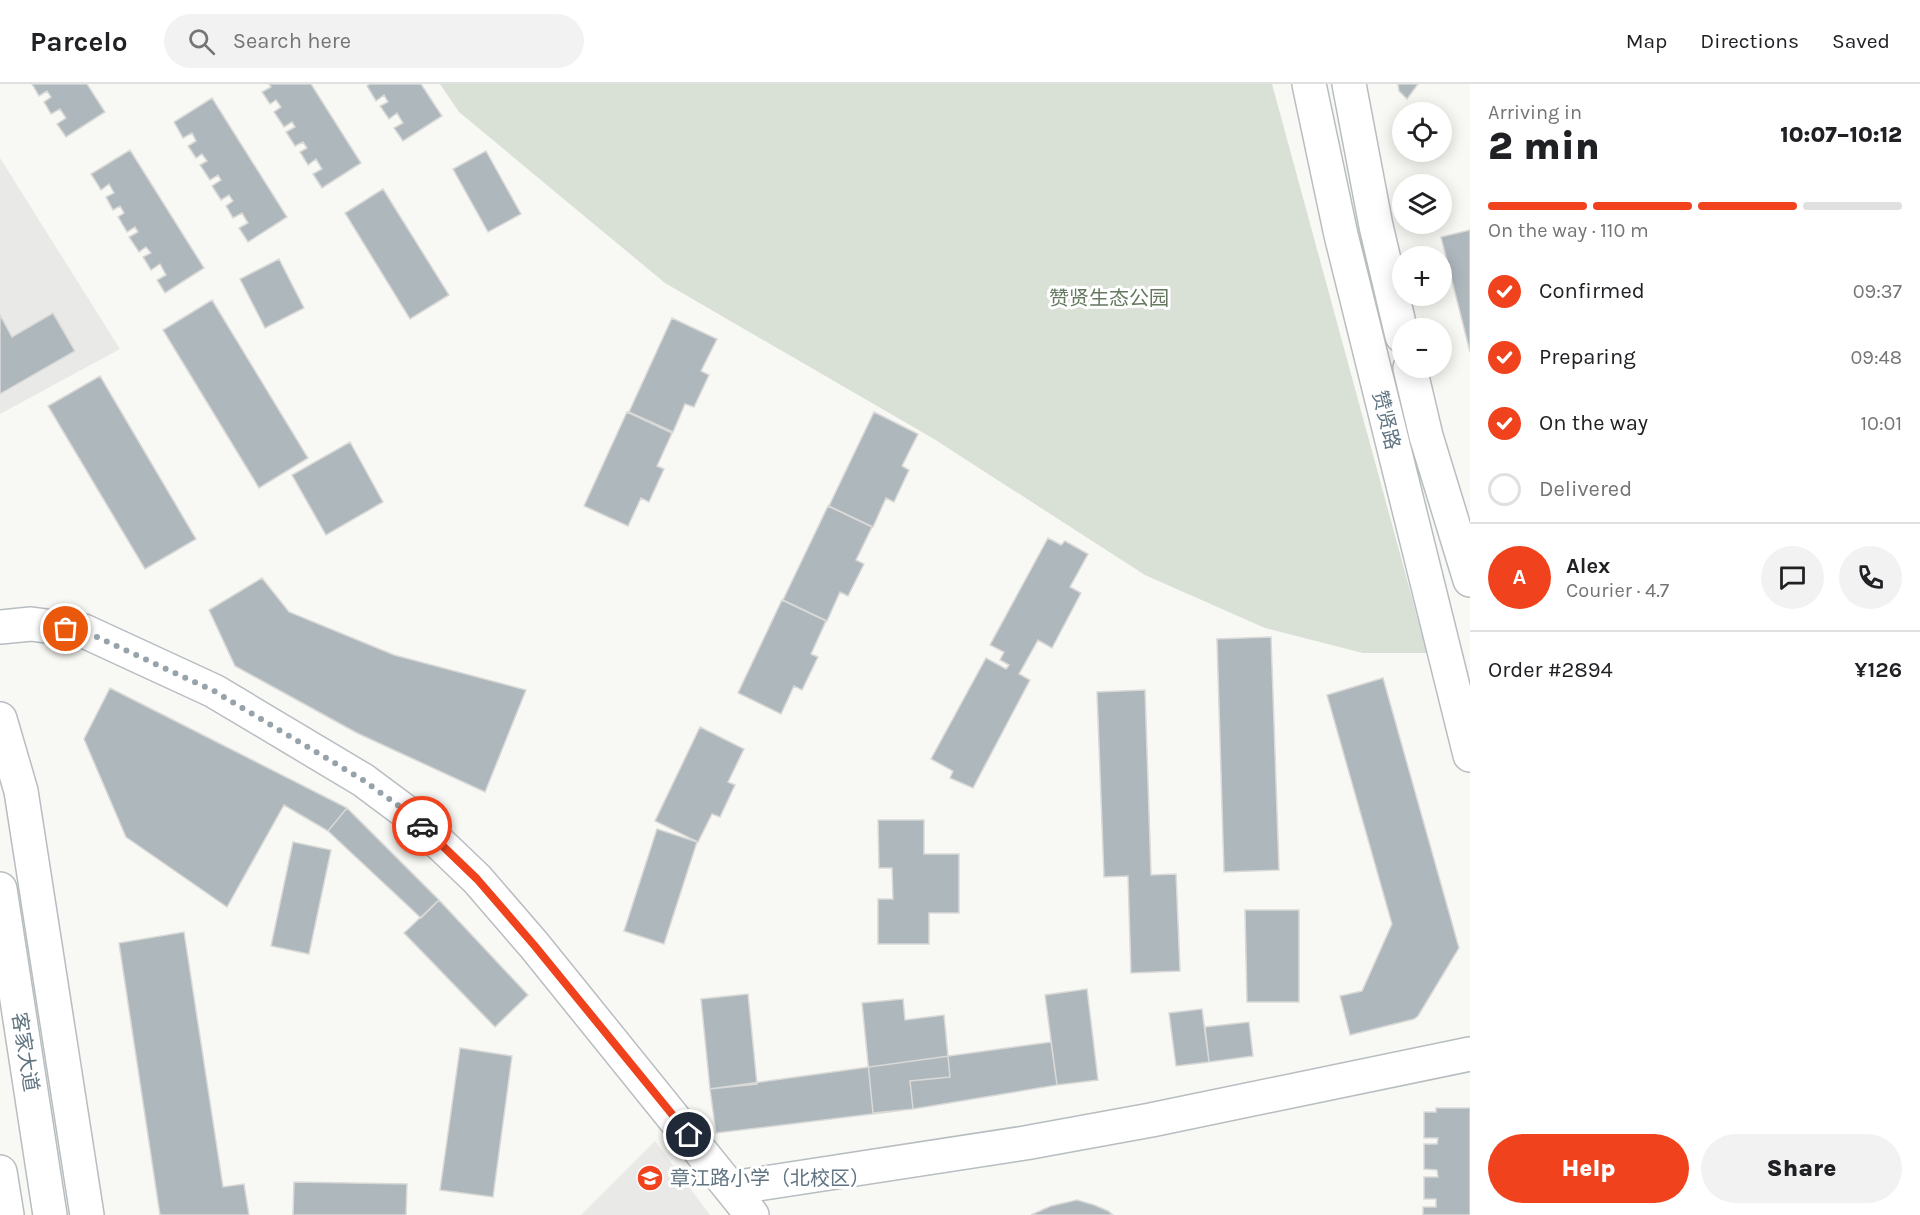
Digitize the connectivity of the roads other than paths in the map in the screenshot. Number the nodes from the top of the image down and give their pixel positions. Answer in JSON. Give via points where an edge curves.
{"nodes":[{"id":1,"x":1309,"y":84,"type":"edge"},
{"id":2,"x":1349,"y":84,"type":"edge"},
{"id":3,"x":1398,"y":318,"type":"edge"},
{"id":4,"x":1412,"y":378,"type":"edge"},
{"id":5,"x":1470,"y":580,"type":"edge"},
{"id":6,"x":0,"y":627,"type":"edge"},
{"id":7,"x":0,"y":718,"type":"edge"},
{"id":8,"x":1470,"y":755,"type":"edge"},
{"id":9,"x":0,"y":889,"type":"edge"},
{"id":10,"x":1470,"y":1054,"type":"edge"},
{"id":11,"x":0,"y":1172,"type":"edge"},
{"id":12,"x":732,"y":1188,"type":"junction"},
{"id":13,"x":7,"y":1215,"type":"edge"},
{"id":14,"x":50,"y":1215,"type":"edge"},
{"id":15,"x":87,"y":1215,"type":"edge"},
{"id":16,"x":752,"y":1215,"type":"edge"}],
"edges":[{"from":1,"to":8,"type":"street","name":"赞贤路","via":[[1341,236]]},
{"from":2,"to":3,"type":"street"},
{"from":4,"to":5,"type":"street","name":"赞贤路"},
{"from":6,"to":12,"type":"street","via":[[31,624],[84,631],[214,691],[363,780],[410,814],[477,879],[527,937]]},
{"from":7,"to":15,"type":"street","via":[[21,791]]},
{"from":9,"to":14,"type":"street","name":"客家大道"},
{"from":10,"to":12,"type":"street","via":[[1025,1143]]},
{"from":11,"to":13,"type":"street"},
{"from":12,"to":16,"type":"street"}]}
